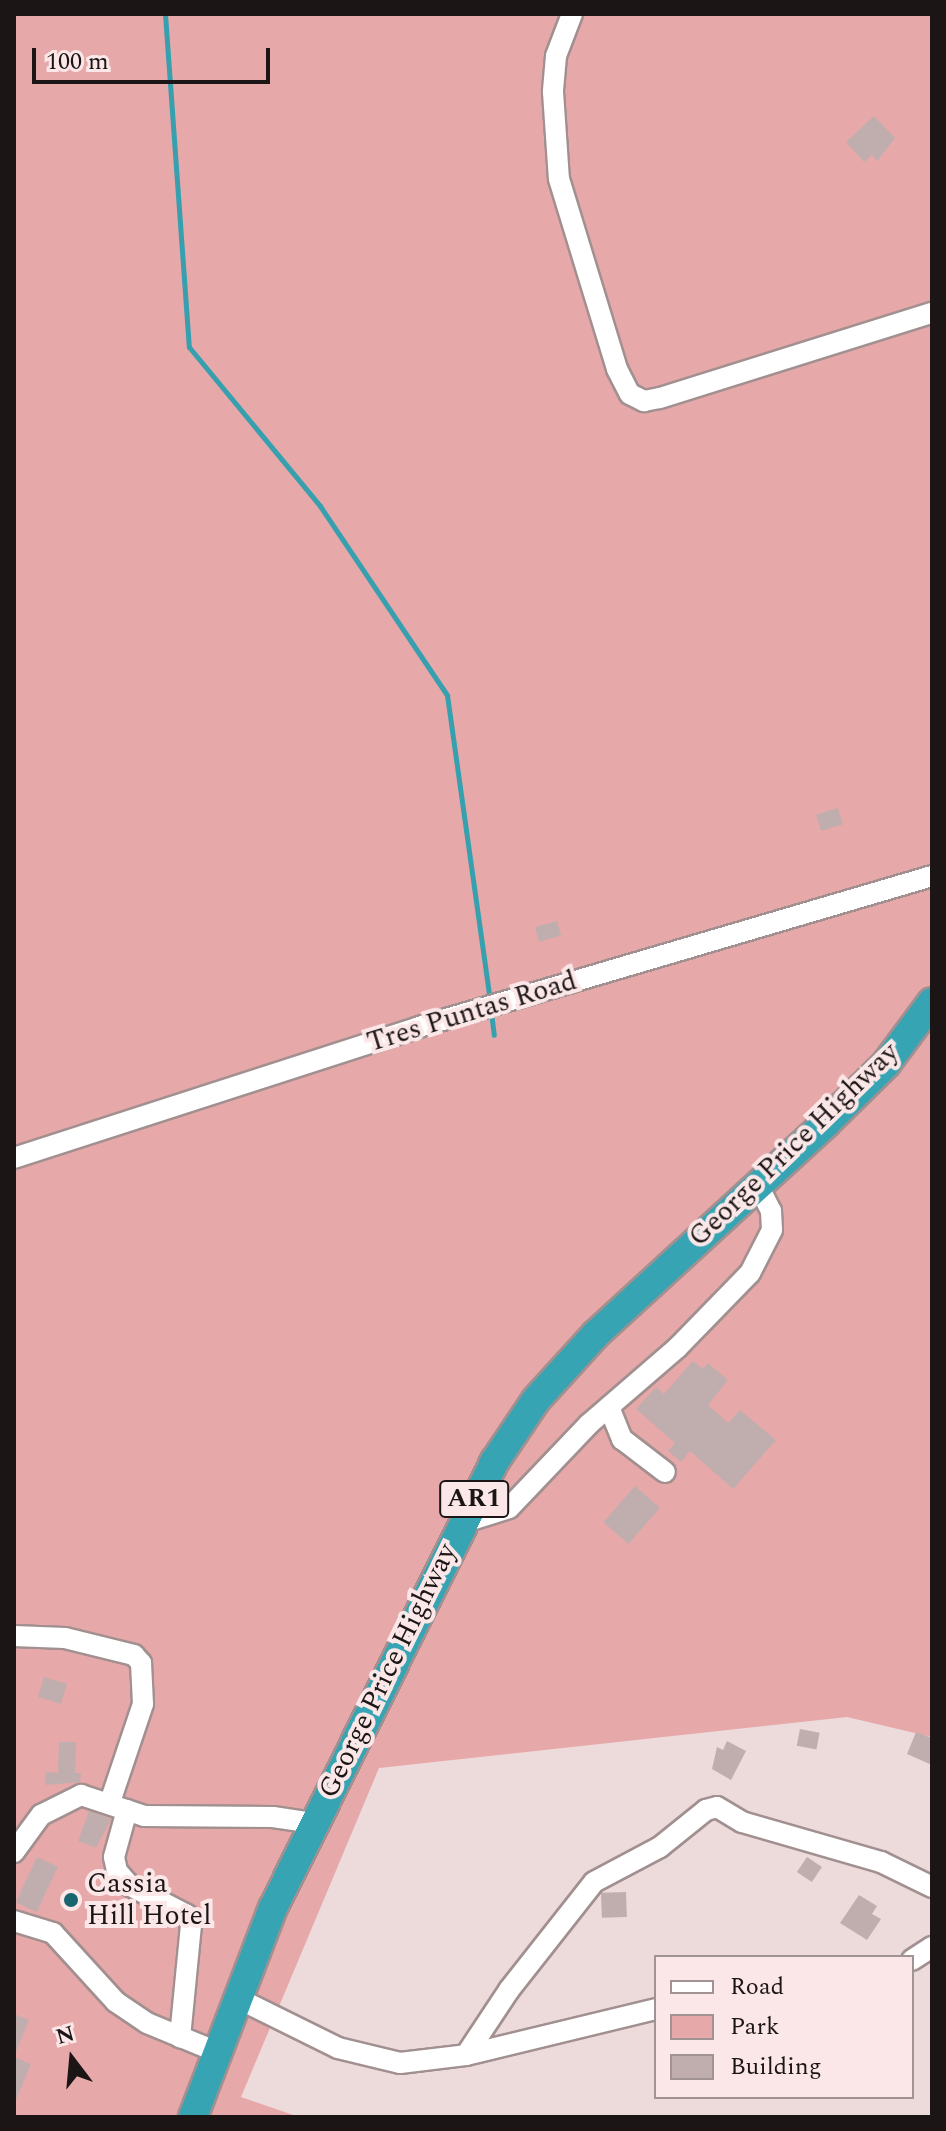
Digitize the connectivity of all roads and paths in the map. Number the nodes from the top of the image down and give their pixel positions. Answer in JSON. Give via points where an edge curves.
{"nodes":[{"id":1,"x":572,"y":14,"type":"edge"},
{"id":2,"x":932,"y":313,"type":"edge"},
{"id":3,"x":932,"y":876,"type":"edge"},
{"id":4,"x":932,"y":1002,"type":"edge"},
{"id":5,"x":923,"y":1027,"type":"edge"},
{"id":6,"x":14,"y":1158,"type":"edge"},
{"id":7,"x":758,"y":1185,"type":"junction"},
{"id":8,"x":609,"y":1407,"type":"junction"},
{"id":9,"x":665,"y":1472,"type":"dead end"},
{"id":10,"x":462,"y":1523,"type":"junction"},
{"id":11,"x":14,"y":1636,"type":"edge"},
{"id":12,"x":119,"y":1806,"type":"junction"},
{"id":13,"x":313,"y":1823,"type":"junction"},
{"id":14,"x":14,"y":1852,"type":"edge"},
{"id":15,"x":932,"y":1887,"type":"edge"},
{"id":16,"x":14,"y":1921,"type":"edge"},
{"id":17,"x":932,"y":1947,"type":"edge"},
{"id":18,"x":914,"y":1959,"type":"edge"},
{"id":19,"x":235,"y":1997,"type":"junction"},
{"id":20,"x":654,"y":2009,"type":"edge"},
{"id":21,"x":180,"y":2037,"type":"junction"},
{"id":22,"x":217,"y":2052,"type":"junction"},
{"id":23,"x":466,"y":2055,"type":"junction"},
{"id":24,"x":193,"y":2117,"type":"edge"}],
"edges":[{"from":1,"to":2,"type":"street","via":[[556,56],[553,92],[559,179],[617,369],[630,394],[644,401],[660,398]]},
{"from":3,"to":6,"type":"street","name":"Tres Puntas Road","via":[[419,1027]]},
{"from":4,"to":5,"type":"highway","name":"George Price Highway","number":"AR1"},
{"from":5,"to":7,"type":"highway","name":"George Price Highway","number":"AR1"},
{"from":7,"to":8,"type":"street","via":[[771,1211],[772,1230],[750,1273],[677,1348]]},
{"from":7,"to":10,"type":"highway","name":"George Price Highway","number":"AR1","via":[[596,1334],[536,1400]]},
{"from":8,"to":9,"type":"street","via":[[622,1439]]},
{"from":8,"to":10,"type":"street","via":[[509,1508]]},
{"from":10,"to":13,"type":"highway","name":"George Price Highway","number":"AR1"},
{"from":11,"to":12,"type":"street","via":[[65,1638],[134,1655],[141,1663],[143,1704]]},
{"from":12,"to":13,"type":"street","via":[[165,1818],[273,1817]]},
{"from":12,"to":14,"type":"street","via":[[81,1795],[59,1802],[41,1815]]},
{"from":12,"to":21,"type":"street","via":[[117,1871],[129,1885],[187,1915],[191,1925]]},
{"from":13,"to":19,"type":"highway","name":"George Price Highway","number":"AR1"},
{"from":15,"to":23,"type":"street","via":[[881,1862],[742,1822],[717,1807],[706,1810],[660,1847],[594,1882],[509,1990]]},
{"from":16,"to":21,"type":"street","via":[[53,1933],[116,2002]]},
{"from":17,"to":18,"type":"street"},
{"from":19,"to":22,"type":"highway","name":"George Price Highway","number":"AR1"},
{"from":19,"to":23,"type":"street","via":[[338,2048],[400,2063]]},
{"from":20,"to":23,"type":"street"},
{"from":21,"to":22,"type":"street"},
{"from":22,"to":24,"type":"highway","name":"George Price Highway","number":"AR1"}]}
